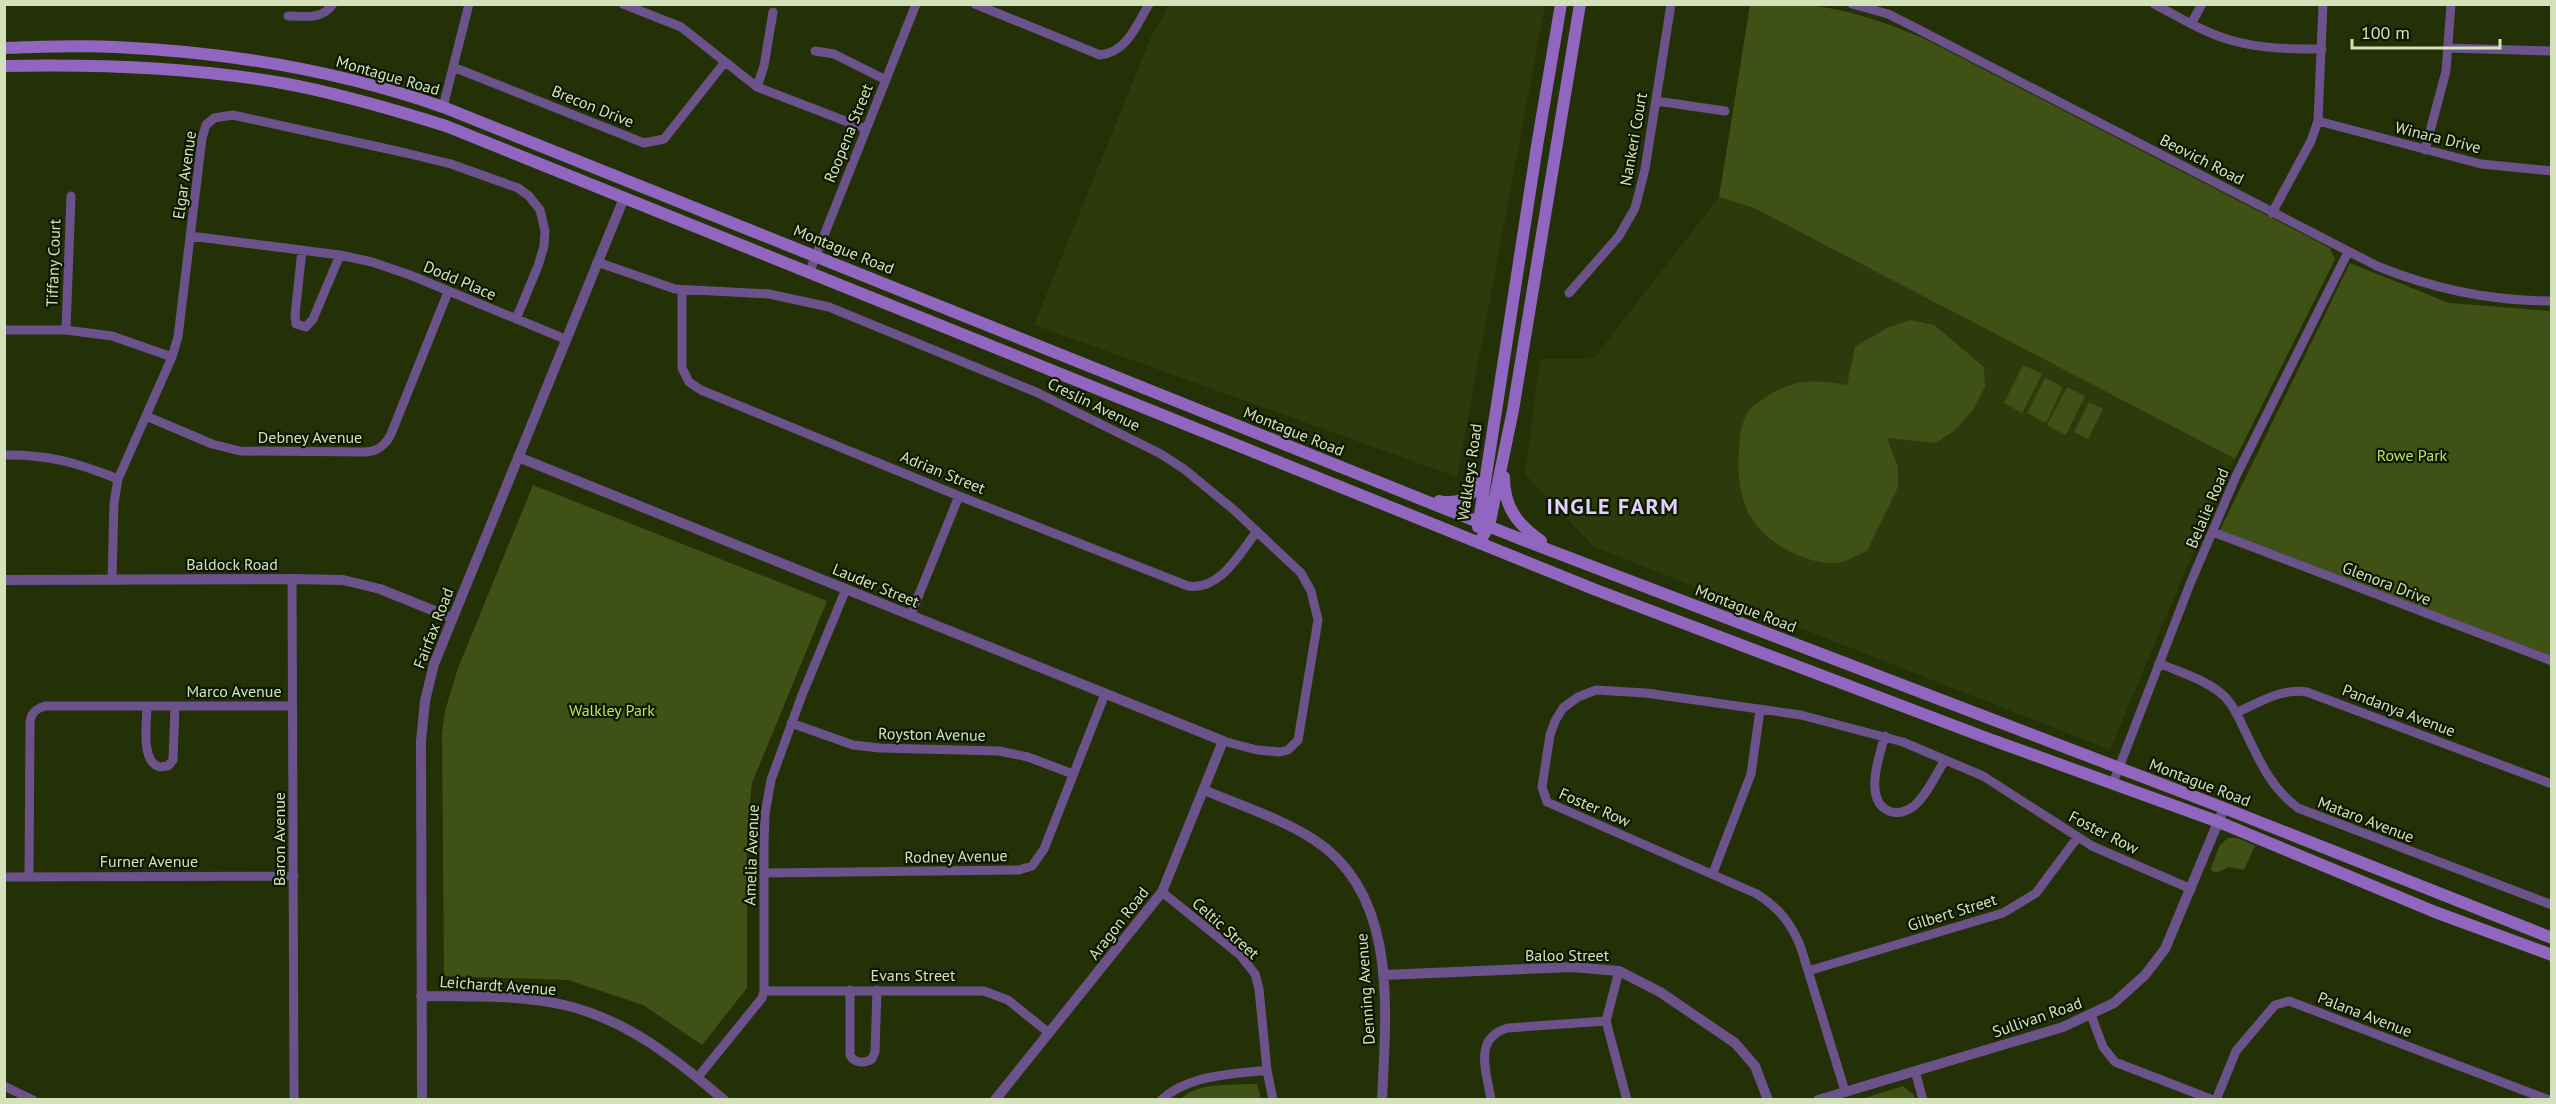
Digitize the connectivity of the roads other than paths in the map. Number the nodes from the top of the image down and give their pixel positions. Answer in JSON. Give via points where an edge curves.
{"nodes":[{"id":1,"x":333,"y":4,"type":"edge"},
{"id":2,"x":469,"y":4,"type":"edge"},
{"id":3,"x":623,"y":4,"type":"edge"},
{"id":4,"x":916,"y":4,"type":"edge"},
{"id":5,"x":975,"y":4,"type":"edge"},
{"id":6,"x":1149,"y":4,"type":"edge"},
{"id":7,"x":1562,"y":4,"type":"edge"},
{"id":8,"x":1580,"y":4,"type":"edge"},
{"id":9,"x":1671,"y":4,"type":"edge"},
{"id":10,"x":1852,"y":4,"type":"edge"},
{"id":11,"x":1896,"y":4,"type":"edge"},
{"id":12,"x":2154,"y":4,"type":"edge"},
{"id":13,"x":2202,"y":4,"type":"edge"},
{"id":14,"x":2323,"y":4,"type":"edge"},
{"id":15,"x":2451,"y":4,"type":"edge"},
{"id":16,"x":773,"y":12,"type":"dead end"},
{"id":17,"x":1888,"y":14,"type":"junction"},
{"id":18,"x":288,"y":16,"type":"dead end"},
{"id":19,"x":2191,"y":24,"type":"junction"},
{"id":20,"x":4,"y":48,"type":"edge"},
{"id":21,"x":2449,"y":48,"type":"junction"},
{"id":22,"x":2322,"y":49,"type":"junction"},
{"id":23,"x":815,"y":51,"type":"dead end"},
{"id":24,"x":2552,"y":51,"type":"edge"},
{"id":25,"x":725,"y":62,"type":"junction"},
{"id":26,"x":4,"y":66,"type":"edge"},
{"id":27,"x":453,"y":67,"type":"junction"},
{"id":28,"x":886,"y":80,"type":"junction"},
{"id":29,"x":757,"y":87,"type":"junction"},
{"id":30,"x":1656,"y":101,"type":"junction"},
{"id":31,"x":443,"y":107,"type":"junction"},
{"id":32,"x":1725,"y":111,"type":"dead end"},
{"id":33,"x":2318,"y":121,"type":"junction"},
{"id":34,"x":438,"y":124,"type":"junction"},
{"id":35,"x":866,"y":129,"type":"junction"},
{"id":36,"x":2425,"y":150,"type":"junction"},
{"id":37,"x":2552,"y":171,"type":"edge"},
{"id":38,"x":631,"y":182,"type":"junction"},
{"id":39,"x":71,"y":196,"type":"dead end"},
{"id":40,"x":624,"y":198,"type":"junction"},
{"id":41,"x":2272,"y":213,"type":"junction"},
{"id":42,"x":190,"y":236,"type":"junction"},
{"id":43,"x":302,"y":250,"type":"junction"},
{"id":44,"x":2348,"y":252,"type":"junction"},
{"id":45,"x":340,"y":255,"type":"junction"},
{"id":46,"x":817,"y":256,"type":"junction"},
{"id":47,"x":597,"y":262,"type":"junction"},
{"id":48,"x":810,"y":273,"type":"junction"},
{"id":49,"x":448,"y":291,"type":"junction"},
{"id":50,"x":682,"y":291,"type":"junction"},
{"id":51,"x":1569,"y":294,"type":"dead end"},
{"id":52,"x":2552,"y":301,"type":"edge"},
{"id":53,"x":516,"y":319,"type":"junction"},
{"id":54,"x":4,"y":330,"type":"edge"},
{"id":55,"x":66,"y":330,"type":"junction"},
{"id":56,"x":565,"y":339,"type":"junction"},
{"id":57,"x":172,"y":357,"type":"junction"},
{"id":58,"x":146,"y":416,"type":"junction"},
{"id":59,"x":1505,"y":448,"type":"junction"},
{"id":60,"x":4,"y":455,"type":"edge"},
{"id":61,"x":518,"y":457,"type":"junction"},
{"id":62,"x":1484,"y":476,"type":"junction"},
{"id":63,"x":118,"y":479,"type":"junction"},
{"id":64,"x":1408,"y":494,"type":"junction"},
{"id":65,"x":959,"y":496,"type":"junction"},
{"id":66,"x":1483,"y":524,"type":"junction"},
{"id":67,"x":1257,"y":531,"type":"junction"},
{"id":68,"x":2213,"y":532,"type":"junction"},
{"id":69,"x":1479,"y":543,"type":"junction"},
{"id":70,"x":1561,"y":554,"type":"junction"},
{"id":71,"x":292,"y":579,"type":"junction"},
{"id":72,"x":4,"y":580,"type":"edge"},
{"id":73,"x":112,"y":580,"type":"junction"},
{"id":74,"x":846,"y":589,"type":"junction"},
{"id":75,"x":911,"y":614,"type":"junction"},
{"id":76,"x":452,"y":618,"type":"junction"},
{"id":77,"x":2552,"y":661,"type":"edge"},
{"id":78,"x":2159,"y":663,"type":"junction"},
{"id":79,"x":1105,"y":694,"type":"junction"},
{"id":80,"x":147,"y":706,"type":"junction"},
{"id":81,"x":175,"y":706,"type":"junction"},
{"id":82,"x":292,"y":706,"type":"junction"},
{"id":83,"x":1760,"y":710,"type":"junction"},
{"id":84,"x":2236,"y":713,"type":"junction"},
{"id":85,"x":791,"y":723,"type":"junction"},
{"id":86,"x":1885,"y":736,"type":"junction"},
{"id":87,"x":1224,"y":741,"type":"junction"},
{"id":88,"x":1945,"y":760,"type":"junction"},
{"id":89,"x":2119,"y":768,"type":"junction"},
{"id":90,"x":1073,"y":774,"type":"junction"},
{"id":91,"x":2113,"y":783,"type":"junction"},
{"id":92,"x":2552,"y":784,"type":"edge"},
{"id":93,"x":1204,"y":790,"type":"junction"},
{"id":94,"x":2224,"y":808,"type":"junction"},
{"id":95,"x":2219,"y":822,"type":"junction"},
{"id":96,"x":2077,"y":838,"type":"junction"},
{"id":97,"x":764,"y":873,"type":"junction"},
{"id":98,"x":1713,"y":873,"type":"junction"},
{"id":99,"x":4,"y":876,"type":"edge"},
{"id":100,"x":29,"y":876,"type":"junction"},
{"id":101,"x":294,"y":876,"type":"junction"},
{"id":102,"x":2191,"y":889,"type":"junction"},
{"id":103,"x":1162,"y":892,"type":"junction"},
{"id":104,"x":2552,"y":905,"type":"edge"},
{"id":105,"x":2552,"y":938,"type":"edge"},
{"id":106,"x":2552,"y":955,"type":"edge"},
{"id":107,"x":1619,"y":971,"type":"junction"},
{"id":108,"x":1808,"y":971,"type":"junction"},
{"id":109,"x":1383,"y":975,"type":"junction"},
{"id":110,"x":850,"y":990,"type":"junction"},
{"id":111,"x":877,"y":990,"type":"junction"},
{"id":112,"x":764,"y":991,"type":"junction"},
{"id":113,"x":422,"y":996,"type":"junction"},
{"id":114,"x":2091,"y":1015,"type":"junction"},
{"id":115,"x":1606,"y":1021,"type":"junction"},
{"id":116,"x":1049,"y":1033,"type":"junction"},
{"id":117,"x":1267,"y":1070,"type":"junction"},
{"id":118,"x":1915,"y":1071,"type":"junction"},
{"id":119,"x":698,"y":1077,"type":"junction"},
{"id":120,"x":4,"y":1086,"type":"edge"},
{"id":121,"x":1845,"y":1092,"type":"junction"},
{"id":122,"x":33,"y":1100,"type":"edge"},
{"id":123,"x":294,"y":1100,"type":"edge"},
{"id":124,"x":422,"y":1100,"type":"edge"},
{"id":125,"x":724,"y":1100,"type":"edge"},
{"id":126,"x":995,"y":1100,"type":"edge"},
{"id":127,"x":1161,"y":1100,"type":"edge"},
{"id":128,"x":1273,"y":1100,"type":"edge"},
{"id":129,"x":1383,"y":1100,"type":"edge"},
{"id":130,"x":1491,"y":1100,"type":"edge"},
{"id":131,"x":1627,"y":1100,"type":"edge"},
{"id":132,"x":1768,"y":1100,"type":"edge"},
{"id":133,"x":1818,"y":1100,"type":"edge"},
{"id":134,"x":1923,"y":1100,"type":"edge"},
{"id":135,"x":2215,"y":1100,"type":"edge"},
{"id":136,"x":2549,"y":1100,"type":"edge"}],
"edges":[{"from":1,"to":18,"type":"street","via":[[318,16]]},
{"from":2,"to":27,"type":"street"},
{"from":3,"to":25,"type":"street","via":[[681,27]]},
{"from":4,"to":28,"type":"street","name":"Roopena Street"},
{"from":5,"to":6,"type":"street","via":[[1100,55],[1112,54],[1125,44]]},
{"from":7,"to":62,"type":"main road","name":"Walkleys Road"},
{"from":8,"to":59,"type":"main road","name":"Walkleys Road"},
{"from":9,"to":30,"type":"street","name":"Nankeri Court"},
{"from":10,"to":17,"type":"street","name":"Beovich Road"},
{"from":11,"to":17,"type":"street"},
{"from":12,"to":19,"type":"street"},
{"from":13,"to":19,"type":"street"},
{"from":14,"to":22,"type":"street"},
{"from":15,"to":21,"type":"street"},
{"from":16,"to":29,"type":"street"},
{"from":17,"to":41,"type":"street","name":"Beovich Road"},
{"from":19,"to":22,"type":"street","via":[[2243,44]]},
{"from":20,"to":31,"type":"main road","name":"Montague Road","via":[[113,47],[233,57],[356,80]]},
{"from":21,"to":24,"type":"street"},
{"from":21,"to":36,"type":"street"},
{"from":22,"to":33,"type":"street"},
{"from":23,"to":28,"type":"street","via":[[834,54]]},
{"from":25,"to":27,"type":"street","name":"Brecon Drive","via":[[664,139],[644,143]]},
{"from":25,"to":29,"type":"street"},
{"from":26,"to":34,"type":"main road","name":"Montague Road","via":[[142,67],[217,73],[335,94]]},
{"from":27,"to":31,"type":"street"},
{"from":28,"to":35,"type":"street","name":"Roopena Street"},
{"from":29,"to":35,"type":"street"},
{"from":30,"to":32,"type":"street"},
{"from":30,"to":51,"type":"street","name":"Nankeri Court","via":[[1635,208],[1618,236]]},
{"from":31,"to":34,"type":"main road"},
{"from":31,"to":38,"type":"main road","name":"Montague Road"},
{"from":33,"to":36,"type":"street","name":"Winara Drive"},
{"from":33,"to":41,"type":"street"},
{"from":34,"to":40,"type":"main road","name":"Montague Road"},
{"from":35,"to":46,"type":"street","name":"Roopena Street"},
{"from":36,"to":37,"type":"street","name":"Winara Drive","via":[[2496,167]]},
{"from":38,"to":40,"type":"main road"},
{"from":38,"to":46,"type":"main road","name":"Montague Road"},
{"from":39,"to":55,"type":"street","name":"Tiffany Court"},
{"from":40,"to":47,"type":"street","name":"Fairfax Road"},
{"from":40,"to":48,"type":"main road","name":"Montague Road"},
{"from":41,"to":44,"type":"street","name":"Beovich Road"},
{"from":42,"to":43,"type":"street","name":"Dodd Place"},
{"from":42,"to":53,"type":"street","name":"Elgar Avenue","via":[[202,138],[206,125],[214,118],[233,115],[451,164],[518,188],[540,210],[545,224],[544,246]]},
{"from":42,"to":57,"type":"street","name":"Elgar Avenue","via":[[180,325]]},
{"from":43,"to":45,"type":"street","name":"Dodd Place"},
{"from":43,"to":45,"type":"street","via":[[295,315],[296,324],[302,327],[313,319]]},
{"from":44,"to":52,"type":"street","name":"Beovich Road","via":[[2394,273],[2459,293]]},
{"from":44,"to":68,"type":"street","name":"Belalie Road","via":[[2250,447]]},
{"from":45,"to":49,"type":"street","name":"Dodd Place"},
{"from":46,"to":48,"type":"street","name":"Roopena Street"},
{"from":46,"to":64,"type":"main road","name":"Montague Road"},
{"from":47,"to":50,"type":"street","name":"Creslin Avenue"},
{"from":47,"to":56,"type":"street","name":"Fairfax Road"},
{"from":48,"to":69,"type":"main road","name":"Montague Road"},
{"from":49,"to":53,"type":"street","name":"Dodd Place"},
{"from":49,"to":58,"type":"street","name":"Debney Avenue","via":[[391,434],[377,450],[240,451],[212,444]]},
{"from":50,"to":65,"type":"street","name":"Adrian Street","via":[[682,368],[694,387]]},
{"from":50,"to":67,"type":"street","name":"Creslin Avenue","via":[[769,294],[829,307],[1025,387],[1161,454],[1205,485]]},
{"from":53,"to":56,"type":"street","name":"Dodd Place"},
{"from":54,"to":55,"type":"street"},
{"from":55,"to":57,"type":"street","via":[[112,336]]},
{"from":56,"to":61,"type":"street","name":"Fairfax Road"},
{"from":57,"to":58,"type":"street","name":"Elgar Avenue"},
{"from":58,"to":63,"type":"street","name":"Elgar Avenue"},
{"from":59,"to":66,"type":"main road","name":"Walkleys Road"},
{"from":59,"to":70,"type":"main road","via":[[1504,490],[1512,513],[1525,530]]},
{"from":60,"to":63,"type":"street","via":[[66,460]]},
{"from":61,"to":74,"type":"street","name":"Lauder Street"},
{"from":61,"to":76,"type":"street","name":"Fairfax Road"},
{"from":62,"to":64,"type":"main road","via":[[1472,494],[1455,502]]},
{"from":62,"to":66,"type":"main road","name":"Walkleys Road"},
{"from":63,"to":73,"type":"street","name":"Elgar Avenue"},
{"from":64,"to":66,"type":"main road","name":"Montague Road"},
{"from":65,"to":67,"type":"street","name":"Adrian Street","via":[[1194,587],[1206,586],[1219,578]]},
{"from":65,"to":75,"type":"street"},
{"from":66,"to":69,"type":"main road","name":"Walkleys Road"},
{"from":66,"to":70,"type":"main road","name":"Montague Road"},
{"from":67,"to":87,"type":"street","name":"Creslin Avenue","via":[[1301,573],[1313,597],[1317,626],[1309,684],[1299,736],[1288,750],[1265,752]]},
{"from":68,"to":77,"type":"street","name":"Glenora Drive"},
{"from":68,"to":78,"type":"street","name":"Belalie Road"},
{"from":69,"to":91,"type":"main road","name":"Montague Road"},
{"from":70,"to":89,"type":"main road","name":"Montague Road"},
{"from":71,"to":73,"type":"street","name":"Baldock Road"},
{"from":71,"to":76,"type":"street","name":"Baldock Road","via":[[365,584]]},
{"from":71,"to":82,"type":"street","name":"Baron Avenue"},
{"from":72,"to":73,"type":"street","name":"Baldock Road"},
{"from":74,"to":75,"type":"street","name":"Lauder Street"},
{"from":74,"to":85,"type":"street","name":"Amelia Avenue"},
{"from":75,"to":79,"type":"street","name":"Lauder Street"},
{"from":76,"to":113,"type":"street","name":"Fairfax Road","via":[[430,678],[422,724]]},
{"from":78,"to":84,"type":"street","name":"Mataro Avenue","via":[[2217,690]]},
{"from":78,"to":89,"type":"street","name":"Belalie Road"},
{"from":79,"to":87,"type":"street","name":"Lauder Street"},
{"from":79,"to":90,"type":"street","name":"Rodney Avenue"},
{"from":80,"to":81,"type":"street","name":"Marco Avenue"},
{"from":80,"to":81,"type":"street","name":"Marco Avenue","via":[[148,753],[154,765],[160,767],[173,760]]},
{"from":80,"to":100,"type":"street","name":"Marco Avenue","via":[[45,706],[31,715]]},
{"from":81,"to":82,"type":"street","name":"Marco Avenue"},
{"from":82,"to":101,"type":"street","name":"Baron Avenue"},
{"from":83,"to":86,"type":"street","name":"Foster Row","via":[[1823,719]]},
{"from":83,"to":98,"type":"street","via":[[1751,774]]},
{"from":83,"to":98,"type":"street","name":"Foster Row","via":[[1647,693],[1596,690],[1563,708],[1554,721],[1542,787],[1546,802]]},
{"from":84,"to":92,"type":"street","name":"Pandanya Avenue","via":[[2278,693],[2307,692]]},
{"from":84,"to":104,"type":"street","name":"Mataro Avenue","via":[[2272,783],[2298,808]]},
{"from":85,"to":90,"type":"street","name":"Royston Avenue","via":[[853,745],[999,751]]},
{"from":85,"to":97,"type":"street","name":"Amelia Avenue","via":[[768,796]]},
{"from":86,"to":88,"type":"street","name":"Foster Row"},
{"from":86,"to":88,"type":"street","via":[[1875,791],[1878,802],[1889,811],[1902,812],[1914,806]]},
{"from":87,"to":93,"type":"street","name":"Aragon Road"},
{"from":88,"to":96,"type":"street","name":"Foster Row","via":[[1997,784]]},
{"from":89,"to":91,"type":"street","name":"Belalie Road"},
{"from":89,"to":94,"type":"main road","name":"Montague Road"},
{"from":90,"to":97,"type":"street","name":"Rodney Avenue","via":[[1041,855],[1026,868]]},
{"from":91,"to":95,"type":"main road","name":"Montague Road"},
{"from":93,"to":103,"type":"street","name":"Aragon Road"},
{"from":93,"to":109,"type":"street","name":"Denning Avenue","via":[[1304,834],[1341,862],[1371,910]]},
{"from":94,"to":95,"type":"street","name":"Sullivan Road"},
{"from":94,"to":105,"type":"main road","name":"Montague Road"},
{"from":95,"to":102,"type":"street","name":"Sullivan Road"},
{"from":95,"to":106,"type":"main road","name":"Montague Road","via":[[2435,912]]},
{"from":96,"to":102,"type":"street","name":"Foster Row"},
{"from":96,"to":108,"type":"street","name":"Gilbert Street","via":[[2044,884],[2017,906]]},
{"from":97,"to":112,"type":"street","name":"Amelia Avenue"},
{"from":98,"to":108,"type":"street","name":"Foster Row","via":[[1757,894],[1782,914],[1796,934]]},
{"from":99,"to":100,"type":"street","name":"Furner Avenue"},
{"from":100,"to":101,"type":"street","name":"Furner Avenue"},
{"from":101,"to":123,"type":"street","name":"Baron Avenue"},
{"from":102,"to":114,"type":"street","name":"Sullivan Road","via":[[2169,940],[2151,967],[2122,996]]},
{"from":103,"to":116,"type":"street","name":"Aragon Road"},
{"from":103,"to":117,"type":"street","name":"Celtic Street","via":[[1229,946],[1252,970],[1259,989]]},
{"from":107,"to":109,"type":"street","name":"Baloo Street","via":[[1572,967]]},
{"from":107,"to":115,"type":"street"},
{"from":107,"to":132,"type":"street","name":"Baloo Street","via":[[1660,992],[1735,1043],[1755,1066]]},
{"from":108,"to":121,"type":"street","name":"Foster Row"},
{"from":109,"to":129,"type":"street","name":"Denning Avenue"},
{"from":110,"to":111,"type":"street","name":"Evans Street"},
{"from":110,"to":111,"type":"street","via":[[849,1054],[856,1061],[865,1062],[875,1052]]},
{"from":110,"to":112,"type":"street","name":"Evans Street"},
{"from":111,"to":116,"type":"street","name":"Evans Street","via":[[990,992],[1008,1000]]},
{"from":112,"to":119,"type":"street"},
{"from":113,"to":119,"type":"street","name":"Leichardt Avenue","via":[[562,1004],[645,1038]]},
{"from":113,"to":124,"type":"street","name":"Fairfax Road"},
{"from":114,"to":118,"type":"street","name":"Sullivan Road"},
{"from":114,"to":135,"type":"street","via":[[2105,1051],[2115,1062]]},
{"from":115,"to":130,"type":"street","via":[[1508,1028],[1495,1033],[1484,1053]]},
{"from":115,"to":131,"type":"street"},
{"from":116,"to":126,"type":"street","name":"Aragon Road"},
{"from":117,"to":127,"type":"street","via":[[1194,1080]]},
{"from":117,"to":128,"type":"street","name":"Celtic Street"},
{"from":118,"to":121,"type":"street","name":"Sullivan Road"},
{"from":118,"to":134,"type":"street"},
{"from":119,"to":125,"type":"street","name":"Leichardt Avenue"},
{"from":120,"to":122,"type":"street"},
{"from":121,"to":133,"type":"street","name":"Sullivan Road"},
{"from":135,"to":136,"type":"street","name":"Palana Avenue","via":[[2236,1051],[2275,1005],[2289,1001]]}]}
